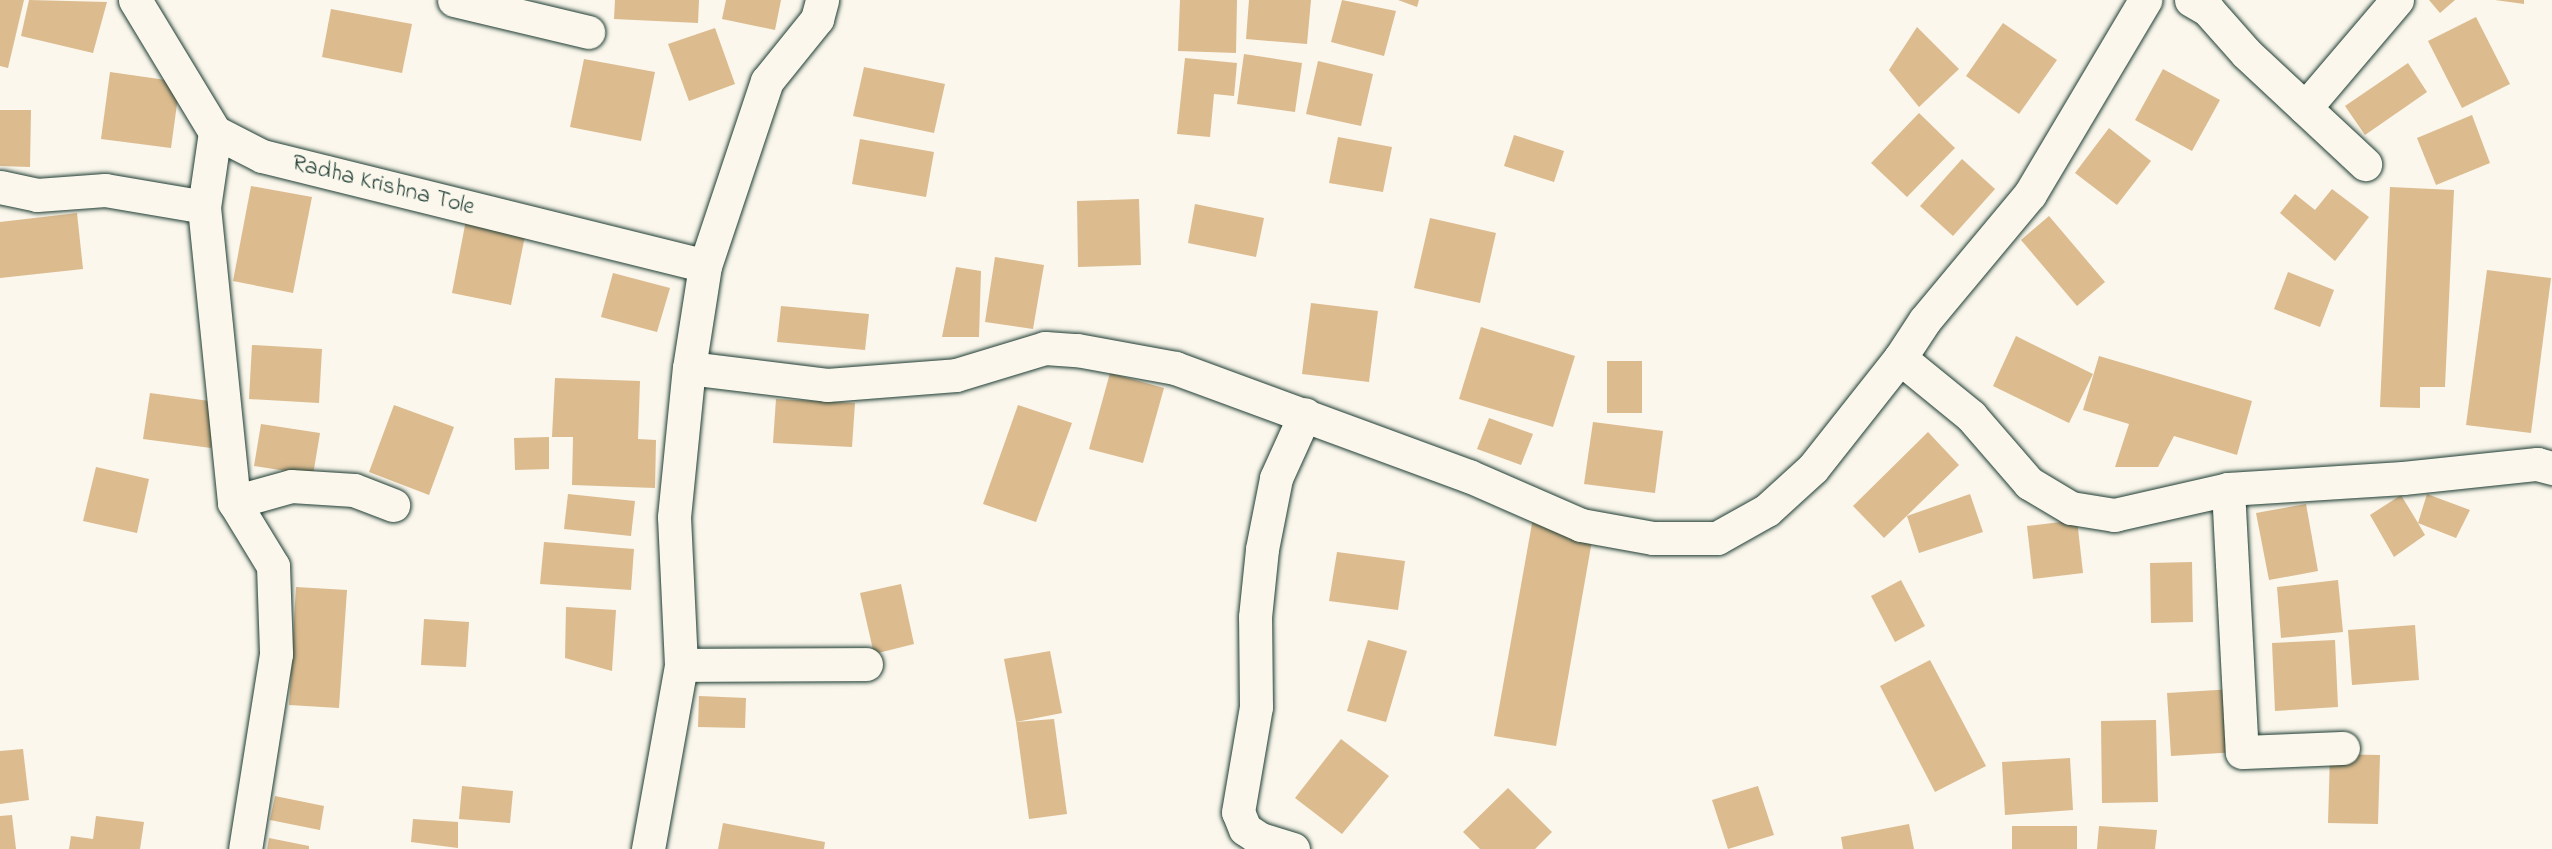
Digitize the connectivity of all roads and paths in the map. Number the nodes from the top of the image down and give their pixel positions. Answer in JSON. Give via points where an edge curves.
{"nodes":[{"id":1,"x":454,"y":0,"type":"edge"},
{"id":2,"x":822,"y":0,"type":"edge"},
{"id":3,"x":2145,"y":0,"type":"edge"},
{"id":4,"x":2191,"y":0,"type":"edge"},
{"id":5,"x":2397,"y":0,"type":"edge"},
{"id":6,"x":149,"y":2,"type":"edge"},
{"id":7,"x":588,"y":32,"type":"dead end"},
{"id":8,"x":2305,"y":108,"type":"junction"},
{"id":9,"x":215,"y":132,"type":"junction"},
{"id":10,"x":2365,"y":164,"type":"dead end"},
{"id":11,"x":0,"y":187,"type":"edge"},
{"id":12,"x":204,"y":207,"type":"junction"},
{"id":13,"x":705,"y":266,"type":"junction"},
{"id":14,"x":1900,"y":358,"type":"junction"},
{"id":15,"x":689,"y":368,"type":"junction"},
{"id":16,"x":1305,"y":414,"type":"junction"},
{"id":17,"x":2552,"y":468,"type":"edge"},
{"id":18,"x":2228,"y":489,"type":"junction"},
{"id":19,"x":234,"y":502,"type":"junction"},
{"id":20,"x":393,"y":505,"type":"dead end"},
{"id":21,"x":866,"y":664,"type":"dead end"},
{"id":22,"x":681,"y":665,"type":"junction"},
{"id":23,"x":2343,"y":748,"type":"dead end"},
{"id":24,"x":245,"y":849,"type":"edge"},
{"id":25,"x":648,"y":849,"type":"edge"},
{"id":26,"x":1293,"y":849,"type":"edge"}],
"edges":[{"from":1,"to":7,"type":"street"},
{"from":2,"to":13,"type":"street","via":[[817,19],[767,81]]},
{"from":3,"to":14,"type":"street","via":[[2030,194],[1925,320]]},
{"from":4,"to":8,"type":"street","via":[[2208,10]]},
{"from":5,"to":8,"type":"street"},
{"from":6,"to":9,"type":"street"},
{"from":8,"to":10,"type":"street"},
{"from":9,"to":12,"type":"street"},
{"from":9,"to":13,"type":"street","name":"Radha Krishna Tole","via":[[262,156]]},
{"from":11,"to":12,"type":"street","via":[[37,195],[105,190]]},
{"from":12,"to":19,"type":"street"},
{"from":13,"to":15,"type":"street"},
{"from":14,"to":16,"type":"street","via":[[1813,468],[1767,510],[1717,538],[1653,538],[1581,525],[1469,476]]},
{"from":14,"to":18,"type":"street","via":[[1971,416],[2028,483],[2071,508],[2114,514]]},
{"from":15,"to":16,"type":"street","via":[[827,385],[956,375],[1045,348],[1077,350],[1175,368]]},
{"from":15,"to":22,"type":"street","via":[[674,517]]},
{"from":16,"to":26,"type":"street","via":[[1276,478],[1262,549],[1255,617],[1256,706],[1238,812],[1239,821],[1252,834]]},
{"from":17,"to":18,"type":"street","via":[[2537,464]]},
{"from":18,"to":23,"type":"street","via":[[2242,752]]},
{"from":19,"to":20,"type":"street","via":[[291,486],[354,490]]},
{"from":19,"to":24,"type":"street","via":[[273,566],[276,654]]},
{"from":21,"to":22,"type":"street"},
{"from":22,"to":25,"type":"street"}]}
